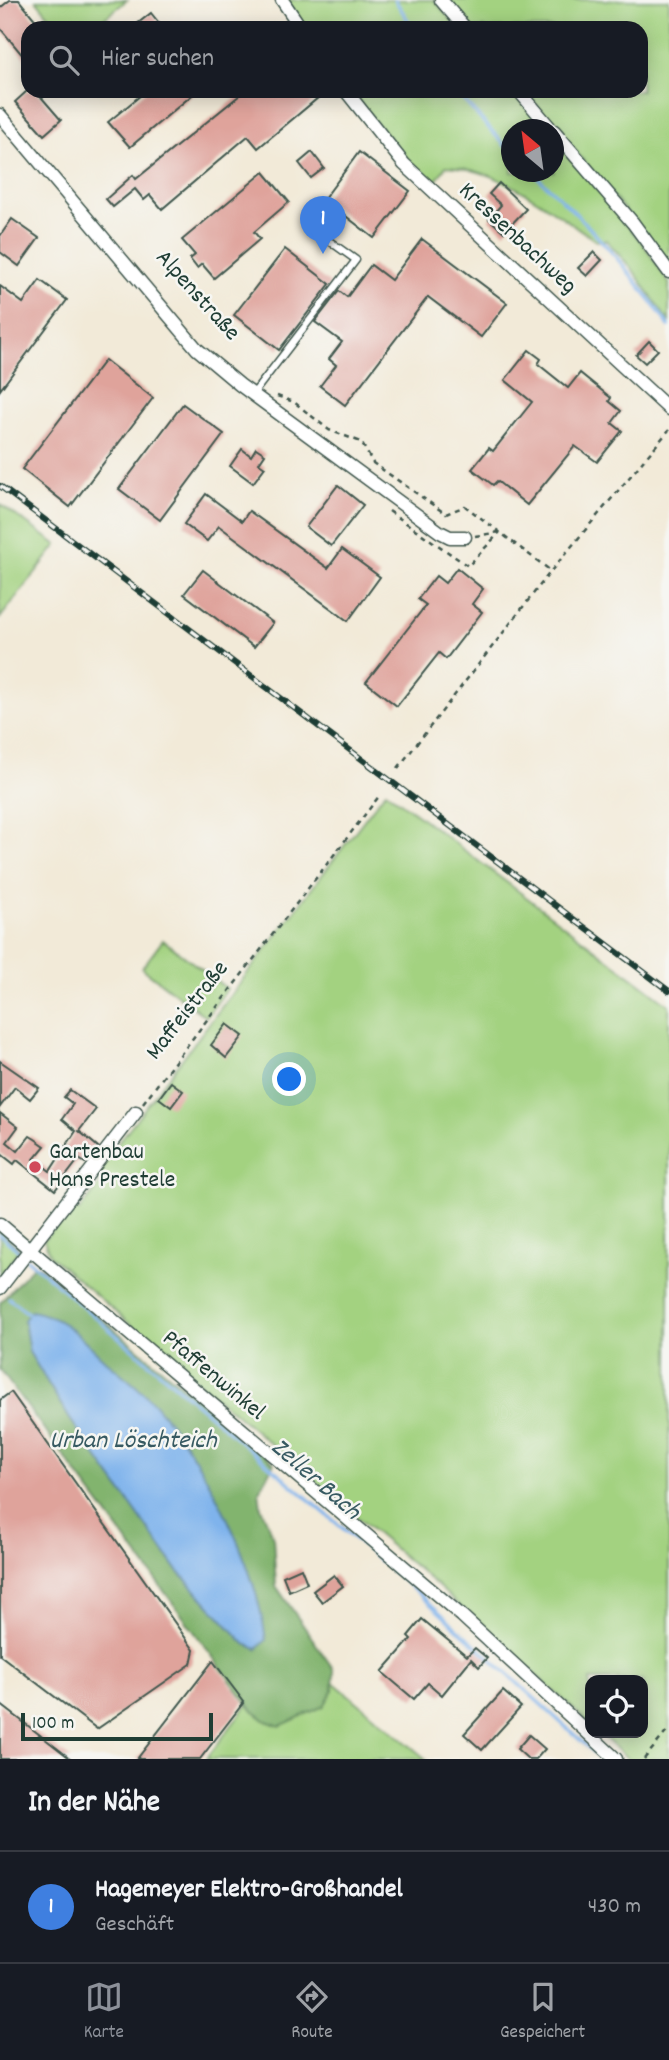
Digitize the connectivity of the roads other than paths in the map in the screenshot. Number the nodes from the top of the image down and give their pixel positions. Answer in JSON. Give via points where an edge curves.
{"nodes":[{"id":1,"x":282,"y":0,"type":"edge"},
{"id":2,"x":441,"y":0,"type":"edge"},
{"id":3,"x":296,"y":21,"type":"edge"},
{"id":4,"x":459,"y":21,"type":"edge"},
{"id":5,"x":351,"y":98,"type":"edge"},
{"id":6,"x":525,"y":98,"type":"edge"},
{"id":7,"x":0,"y":115,"type":"edge"},
{"id":8,"x":543,"y":119,"type":"edge"},
{"id":9,"x":564,"y":143,"type":"edge"},
{"id":10,"x":321,"y":235,"type":"dead end"},
{"id":11,"x":669,"y":272,"type":"edge"},
{"id":12,"x":256,"y":390,"type":"junction"},
{"id":13,"x":669,"y":409,"type":"edge"},
{"id":14,"x":465,"y":537,"type":"road end"},
{"id":15,"x":136,"y":1112,"type":"road end"},
{"id":16,"x":0,"y":1224,"type":"edge"},
{"id":17,"x":27,"y":1254,"type":"junction"},
{"id":18,"x":0,"y":1288,"type":"edge"},
{"id":19,"x":616,"y":1759,"type":"edge"}],
"edges":[{"from":1,"to":3,"type":"street"},
{"from":2,"to":4,"type":"street"},
{"from":5,"to":13,"type":"street","name":"Kressenbachweg","via":[[418,178]]},
{"from":6,"to":8,"type":"street"},
{"from":7,"to":12,"type":"street","name":"Alpenstraße","via":[[197,349]]},
{"from":9,"to":11,"type":"street"},
{"from":10,"to":12,"type":"lane","via":[[356,260]]},
{"from":12,"to":14,"type":"street","name":"Alpenstraße","via":[[440,533]]},
{"from":15,"to":17,"type":"street"},
{"from":16,"to":17,"type":"street","name":"Pfaffenwinkel"},
{"from":17,"to":18,"type":"street"},
{"from":17,"to":19,"type":"street","name":"Pfaffenwinkel","via":[[462,1616]]}]}
